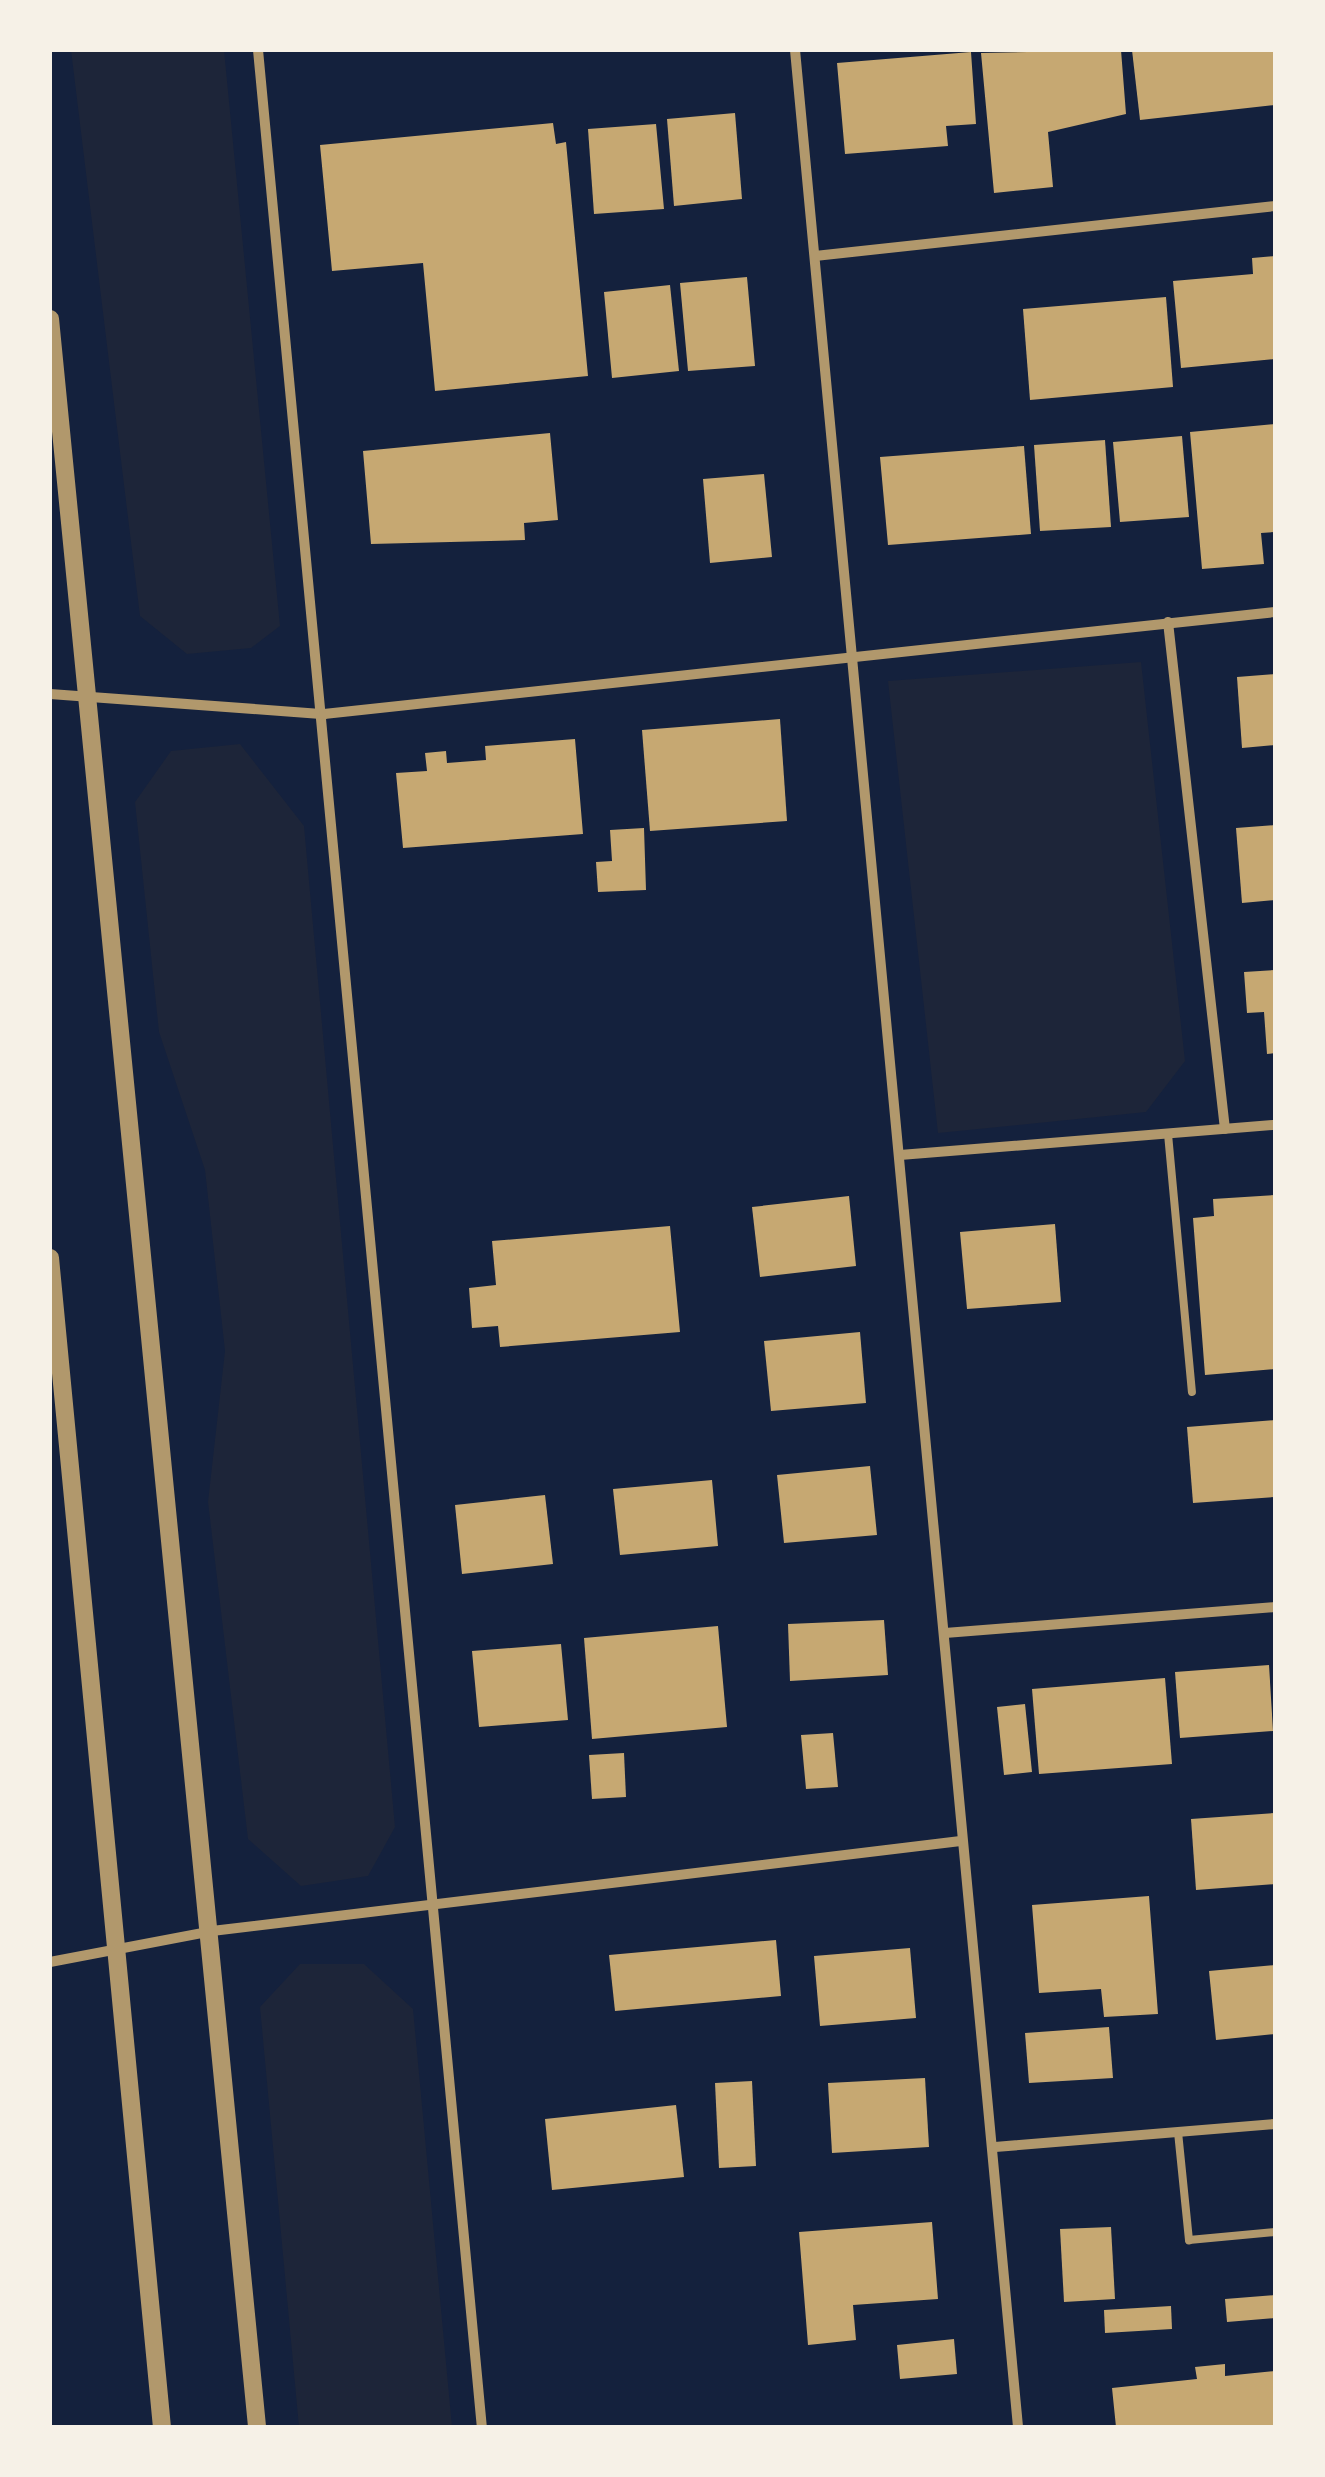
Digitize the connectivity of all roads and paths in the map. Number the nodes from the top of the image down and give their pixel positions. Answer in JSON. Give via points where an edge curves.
{"nodes":[{"id":1,"x":258,"y":50,"type":"edge"},
{"id":2,"x":795,"y":50,"type":"edge"},
{"id":3,"x":1275,"y":206,"type":"edge"},
{"id":4,"x":815,"y":256,"type":"junction"},
{"id":5,"x":50,"y":319,"type":"edge"},
{"id":6,"x":1275,"y":612,"type":"edge"},
{"id":7,"x":1168,"y":622,"type":"junction"},
{"id":8,"x":848,"y":657,"type":"junction"},
{"id":9,"x":86,"y":693,"type":"junction"},
{"id":10,"x":50,"y":694,"type":"edge"},
{"id":11,"x":324,"y":714,"type":"junction"},
{"id":12,"x":1275,"y":1125,"type":"edge"},
{"id":13,"x":1224,"y":1129,"type":"junction"},
{"id":14,"x":1168,"y":1134,"type":"junction"},
{"id":15,"x":900,"y":1155,"type":"junction"},
{"id":16,"x":50,"y":1258,"type":"edge"},
{"id":17,"x":52,"y":1291,"type":"edge"},
{"id":18,"x":1192,"y":1392,"type":"dead end"},
{"id":19,"x":1275,"y":1608,"type":"edge"},
{"id":20,"x":945,"y":1633,"type":"junction"},
{"id":21,"x":961,"y":1840,"type":"junction"},
{"id":22,"x":427,"y":1902,"type":"junction"},
{"id":23,"x":212,"y":1931,"type":"junction"},
{"id":24,"x":116,"y":1956,"type":"junction"},
{"id":25,"x":50,"y":1962,"type":"edge"},
{"id":26,"x":1275,"y":2124,"type":"edge"},
{"id":27,"x":1178,"y":2132,"type":"junction"},
{"id":28,"x":995,"y":2148,"type":"junction"},
{"id":29,"x":1275,"y":2232,"type":"edge"},
{"id":30,"x":162,"y":2427,"type":"edge"},
{"id":31,"x":257,"y":2427,"type":"edge"},
{"id":32,"x":482,"y":2427,"type":"edge"},
{"id":33,"x":1018,"y":2427,"type":"edge"}],
"edges":[{"from":1,"to":11,"type":"street"},
{"from":2,"to":4,"type":"street"},
{"from":3,"to":4,"type":"street"},
{"from":4,"to":8,"type":"street"},
{"from":5,"to":9,"type":"street"},
{"from":6,"to":7,"type":"street"},
{"from":7,"to":8,"type":"street"},
{"from":7,"to":13,"type":"street"},
{"from":8,"to":11,"type":"street"},
{"from":8,"to":15,"type":"street"},
{"from":9,"to":10,"type":"street"},
{"from":9,"to":11,"type":"street"},
{"from":9,"to":23,"type":"street"},
{"from":11,"to":22,"type":"street"},
{"from":12,"to":13,"type":"street"},
{"from":13,"to":14,"type":"street"},
{"from":14,"to":15,"type":"street"},
{"from":14,"to":18,"type":"lane"},
{"from":15,"to":20,"type":"street"},
{"from":16,"to":17,"type":"street"},
{"from":17,"to":24,"type":"street"},
{"from":19,"to":20,"type":"street"},
{"from":20,"to":21,"type":"street"},
{"from":21,"to":22,"type":"street"},
{"from":21,"to":28,"type":"street"},
{"from":22,"to":23,"type":"street"},
{"from":22,"to":32,"type":"street"},
{"from":23,"to":24,"type":"street"},
{"from":23,"to":31,"type":"street"},
{"from":24,"to":25,"type":"street"},
{"from":24,"to":30,"type":"street"},
{"from":26,"to":27,"type":"street"},
{"from":27,"to":28,"type":"street"},
{"from":27,"to":29,"type":"lane","via":[[1188,2240]]},
{"from":28,"to":33,"type":"street"}]}
